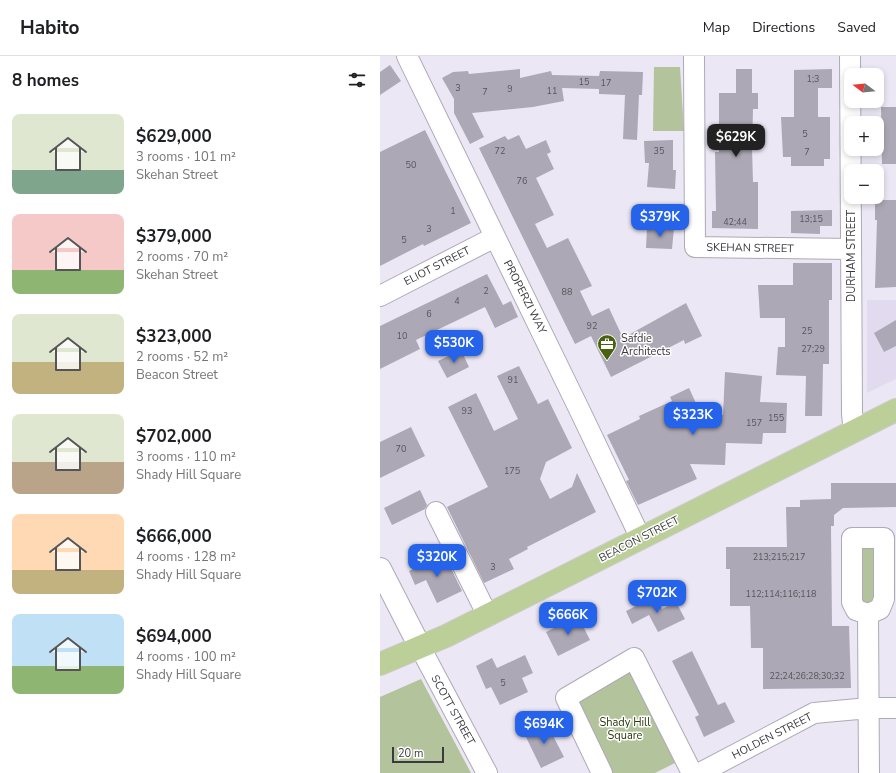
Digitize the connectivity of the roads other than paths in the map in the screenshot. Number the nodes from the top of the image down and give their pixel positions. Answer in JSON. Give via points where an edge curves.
{"nodes":[{"id":1,"x":406,"y":56,"type":"edge"},
{"id":2,"x":694,"y":56,"type":"edge"},
{"id":3,"x":850,"y":56,"type":"edge"},
{"id":4,"x":495,"y":237,"type":"junction"},
{"id":5,"x":851,"y":249,"type":"junction"},
{"id":6,"x":380,"y":296,"type":"edge"},
{"id":7,"x":896,"y":410,"type":"edge"},
{"id":8,"x":854,"y":431,"type":"junction"},
{"id":9,"x":436,"y":512,"type":"dead end"},
{"id":10,"x":641,"y":539,"type":"junction"},
{"id":11,"x":380,"y":569,"type":"edge"},
{"id":12,"x":868,"y":614,"type":"dead end"},
{"id":13,"x":488,"y":616,"type":"junction"},
{"id":14,"x":420,"y":647,"type":"junction"},
{"id":15,"x":380,"y":664,"type":"edge"},
{"id":16,"x":869,"y":708,"type":"junction"},
{"id":17,"x":896,"y":708,"type":"edge"},
{"id":18,"x":487,"y":773,"type":"edge"},
{"id":19,"x":602,"y":773,"type":"edge"},
{"id":20,"x":692,"y":773,"type":"edge"},
{"id":21,"x":700,"y":773,"type":"edge"},
{"id":22,"x":868,"y":773,"type":"edge"}],
"edges":[{"from":1,"to":4,"type":"street","name":"PROPERZI WAY"},
{"from":2,"to":5,"type":"street","name":"SKEHAN STREET","via":[[695,247]]},
{"from":3,"to":5,"type":"street","name":"DURHAM STREET"},
{"from":4,"to":6,"type":"street","name":"ELIOT STREET"},
{"from":4,"to":10,"type":"street","name":"PROPERZI WAY"},
{"from":5,"to":8,"type":"street","name":"DURHAM STREET"},
{"from":7,"to":8,"type":"main road","name":"BEACON STREET"},
{"from":8,"to":10,"type":"main road","name":"BEACON STREET"},
{"from":9,"to":13,"type":"street"},
{"from":10,"to":13,"type":"main road","name":"BEACON STREET"},
{"from":11,"to":14,"type":"street"},
{"from":12,"to":16,"type":"street"},
{"from":13,"to":14,"type":"main road","name":"BEACON STREET"},
{"from":14,"to":15,"type":"main road","name":"BEACON STREET"},
{"from":14,"to":18,"type":"street","name":"SCOTT STREET"},
{"from":16,"to":17,"type":"street","name":"HOLDEN STREET"},
{"from":16,"to":21,"type":"street","name":"HOLDEN STREET","via":[[814,714]]},
{"from":16,"to":22,"type":"street"},
{"from":19,"to":20,"type":"street","via":[[566,698],[634,658]]}]}
